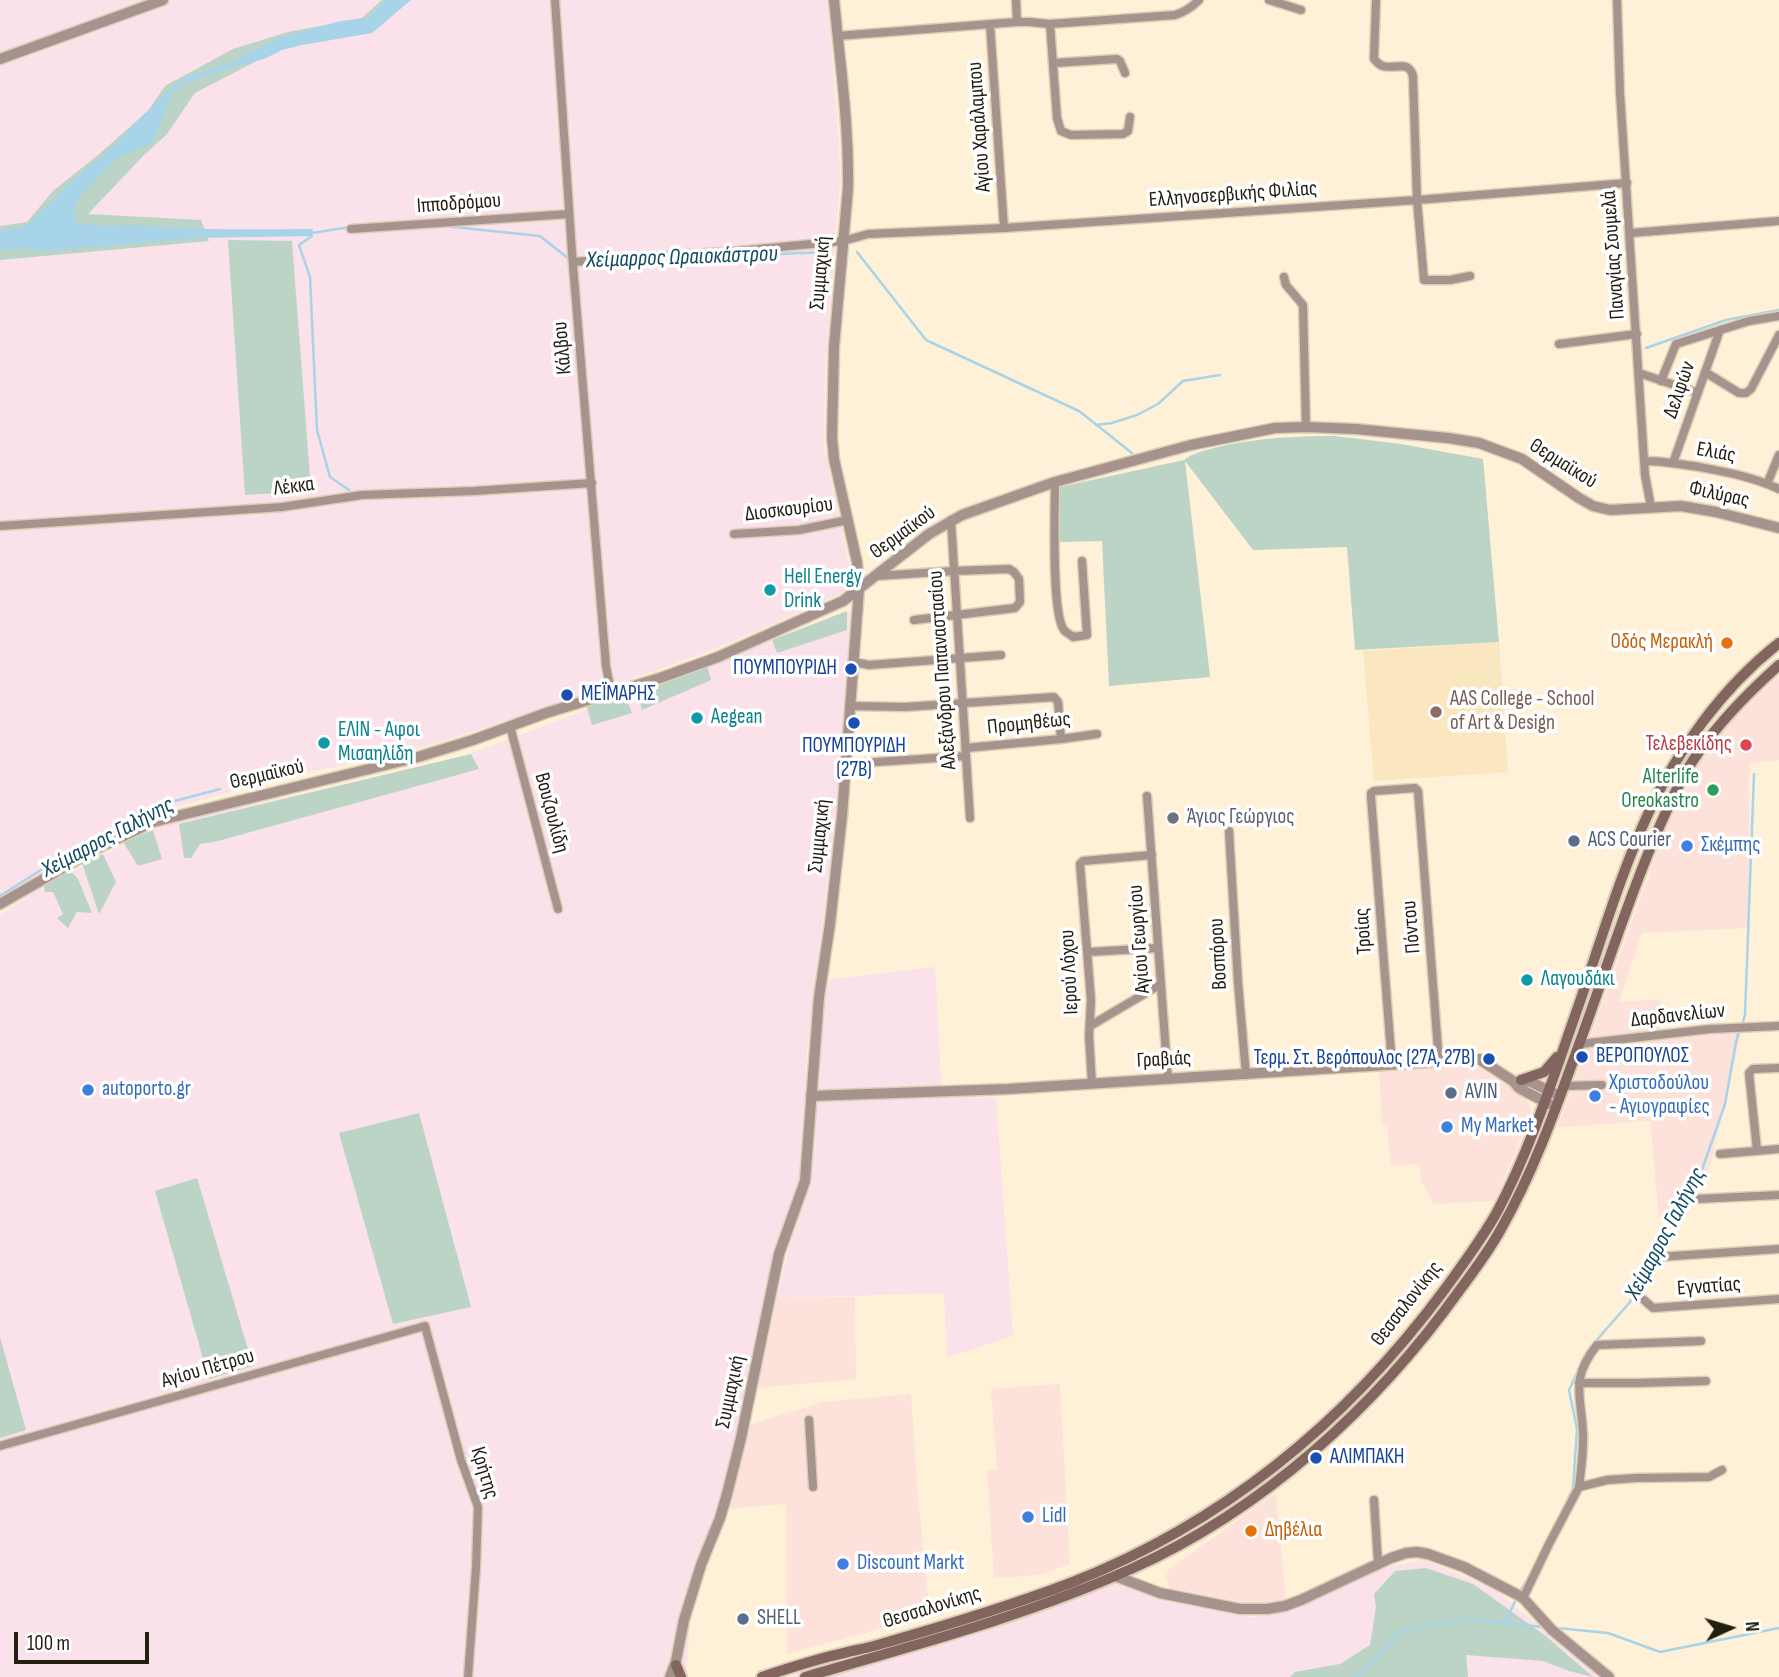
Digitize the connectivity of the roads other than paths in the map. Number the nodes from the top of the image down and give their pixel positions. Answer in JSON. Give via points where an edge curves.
{"nodes":[{"id":1,"x":163,"y":0,"type":"edge"},
{"id":2,"x":555,"y":0,"type":"edge"},
{"id":3,"x":834,"y":0,"type":"edge"},
{"id":4,"x":1016,"y":0,"type":"edge"},
{"id":5,"x":1199,"y":0,"type":"edge"},
{"id":6,"x":1269,"y":0,"type":"edge"},
{"id":7,"x":1376,"y":0,"type":"edge"},
{"id":8,"x":1617,"y":0,"type":"edge"},
{"id":9,"x":1301,"y":10,"type":"dead end"},
{"id":10,"x":1017,"y":22,"type":"junction"},
{"id":11,"x":990,"y":24,"type":"junction"},
{"id":12,"x":1050,"y":24,"type":"junction"},
{"id":13,"x":838,"y":36,"type":"junction"},
{"id":14,"x":0,"y":59,"type":"edge"},
{"id":15,"x":1054,"y":63,"type":"junction"},
{"id":16,"x":1125,"y":72,"type":"dead end"},
{"id":17,"x":1130,"y":117,"type":"dead end"},
{"id":18,"x":1627,"y":183,"type":"junction"},
{"id":19,"x":1417,"y":200,"type":"junction"},
{"id":20,"x":569,"y":214,"type":"junction"},
{"id":21,"x":1779,"y":221,"type":"edge"},
{"id":22,"x":1004,"y":228,"type":"junction"},
{"id":23,"x":351,"y":229,"type":"dead end"},
{"id":24,"x":1630,"y":233,"type":"junction"},
{"id":25,"x":843,"y":241,"type":"junction"},
{"id":26,"x":573,"y":262,"type":"junction"},
{"id":27,"x":1470,"y":276,"type":"dead end"},
{"id":28,"x":1284,"y":277,"type":"dead end"},
{"id":29,"x":1779,"y":316,"type":"edge"},
{"id":30,"x":1720,"y":330,"type":"junction"},
{"id":31,"x":1637,"y":334,"type":"junction"},
{"id":32,"x":1779,"y":335,"type":"edge"},
{"id":33,"x":1559,"y":344,"type":"dead end"},
{"id":34,"x":1705,"y":372,"type":"junction"},
{"id":35,"x":1639,"y":373,"type":"junction"},
{"id":36,"x":1661,"y":380,"type":"junction"},
{"id":37,"x":1698,"y":393,"type":"junction"},
{"id":38,"x":1306,"y":427,"type":"junction"},
{"id":39,"x":1779,"y":455,"type":"edge"},
{"id":40,"x":1645,"y":461,"type":"junction"},
{"id":41,"x":1672,"y":463,"type":"junction"},
{"id":42,"x":1055,"y":482,"type":"junction"},
{"id":43,"x":592,"y":483,"type":"junction"},
{"id":44,"x":1767,"y":484,"type":"junction"},
{"id":45,"x":1779,"y":489,"type":"edge"},
{"id":46,"x":1651,"y":507,"type":"junction"},
{"id":47,"x":848,"y":520,"type":"junction"},
{"id":48,"x":951,"y":520,"type":"junction"},
{"id":49,"x":0,"y":526,"type":"edge"},
{"id":50,"x":1779,"y":528,"type":"edge"},
{"id":51,"x":734,"y":534,"type":"dead end"},
{"id":52,"x":1082,"y":561,"type":"dead end"},
{"id":53,"x":954,"y":571,"type":"junction"},
{"id":54,"x":876,"y":576,"type":"junction"},
{"id":55,"x":859,"y":589,"type":"junction"},
{"id":56,"x":957,"y":615,"type":"junction"},
{"id":57,"x":914,"y":620,"type":"dead end"},
{"id":58,"x":1779,"y":643,"type":"edge"},
{"id":59,"x":1001,"y":655,"type":"dead end"},
{"id":60,"x":960,"y":658,"type":"junction"},
{"id":61,"x":854,"y":663,"type":"junction"},
{"id":62,"x":1779,"y":665,"type":"edge"},
{"id":63,"x":611,"y":692,"type":"junction"},
{"id":64,"x":963,"y":703,"type":"junction"},
{"id":65,"x":850,"y":706,"type":"junction"},
{"id":66,"x":510,"y":726,"type":"junction"},
{"id":67,"x":1097,"y":734,"type":"dead end"},
{"id":68,"x":1061,"y":739,"type":"junction"},
{"id":69,"x":966,"y":752,"type":"junction"},
{"id":70,"x":846,"y":764,"type":"junction"},
{"id":71,"x":1371,"y":793,"type":"joint"},
{"id":72,"x":1147,"y":796,"type":"dead end"},
{"id":73,"x":970,"y":818,"type":"dead end"},
{"id":74,"x":1228,"y":831,"type":"dead end"},
{"id":75,"x":1152,"y":855,"type":"junction"},
{"id":76,"x":0,"y":904,"type":"edge"},
{"id":77,"x":558,"y":909,"type":"dead end"},
{"id":78,"x":1158,"y":948,"type":"junction"},
{"id":79,"x":1088,"y":952,"type":"junction"},
{"id":80,"x":1161,"y":984,"type":"junction"},
{"id":81,"x":1090,"y":1026,"type":"junction"},
{"id":82,"x":1779,"y":1026,"type":"edge"},
{"id":83,"x":1580,"y":1044,"type":"junction"},
{"id":84,"x":1563,"y":1049,"type":"junction"},
{"id":85,"x":1439,"y":1062,"type":"junction"},
{"id":86,"x":1392,"y":1065,"type":"junction"},
{"id":87,"x":1779,"y":1068,"type":"edge"},
{"id":88,"x":1246,"y":1075,"type":"junction"},
{"id":89,"x":1168,"y":1080,"type":"junction"},
{"id":90,"x":1517,"y":1081,"type":"junction"},
{"id":91,"x":1092,"y":1084,"type":"junction"},
{"id":92,"x":1602,"y":1085,"type":"dead end"},
{"id":93,"x":811,"y":1096,"type":"junction"},
{"id":94,"x":1547,"y":1096,"type":"junction"},
{"id":95,"x":1560,"y":1096,"type":"junction"},
{"id":96,"x":1779,"y":1149,"type":"edge"},
{"id":97,"x":1757,"y":1150,"type":"junction"},
{"id":98,"x":1720,"y":1154,"type":"dead end"},
{"id":99,"x":1779,"y":1195,"type":"edge"},
{"id":100,"x":1698,"y":1199,"type":"dead end"},
{"id":101,"x":1779,"y":1249,"type":"edge"},
{"id":102,"x":1658,"y":1257,"type":"dead end"},
{"id":103,"x":1779,"y":1299,"type":"edge"},
{"id":104,"x":1644,"y":1300,"type":"dead end"},
{"id":105,"x":425,"y":1326,"type":"joint"},
{"id":106,"x":1701,"y":1341,"type":"dead end"},
{"id":107,"x":1706,"y":1381,"type":"dead end"},
{"id":108,"x":1578,"y":1383,"type":"junction"},
{"id":109,"x":809,"y":1420,"type":"dead end"},
{"id":110,"x":0,"y":1446,"type":"edge"},
{"id":111,"x":1722,"y":1470,"type":"dead end"},
{"id":112,"x":1578,"y":1487,"type":"junction"},
{"id":113,"x":813,"y":1488,"type":"dead end"},
{"id":114,"x":1374,"y":1500,"type":"dead end"},
{"id":115,"x":1378,"y":1563,"type":"junction"},
{"id":116,"x":1115,"y":1576,"type":"junction"},
{"id":117,"x":1523,"y":1598,"type":"junction"},
{"id":118,"x":678,"y":1670,"type":"edge"},
{"id":119,"x":468,"y":1677,"type":"edge"},
{"id":120,"x":670,"y":1677,"type":"edge"},
{"id":121,"x":762,"y":1677,"type":"edge"},
{"id":122,"x":804,"y":1677,"type":"edge"},
{"id":123,"x":1609,"y":1677,"type":"edge"}],
"edges":[{"from":1,"to":14,"type":"street"},
{"from":2,"to":20,"type":"street","name":"Κάλβου"},
{"from":3,"to":13,"type":"street","name":"Συμμαχική"},
{"from":4,"to":10,"type":"street"},
{"from":5,"to":12,"type":"street","via":[[1175,15]]},
{"from":6,"to":9,"type":"street"},
{"from":7,"to":19,"type":"street","via":[[1374,59],[1382,66],[1407,67],[1413,76]]},
{"from":8,"to":18,"type":"street","name":"Παναγίας Σουμελά"},
{"from":10,"to":11,"type":"street"},
{"from":10,"to":12,"type":"street"},
{"from":11,"to":13,"type":"street"},
{"from":11,"to":22,"type":"street","name":"Αγίου Χαράλαμπου"},
{"from":12,"to":15,"type":"street"},
{"from":13,"to":25,"type":"street","name":"Συμμαχική","via":[[848,168]]},
{"from":15,"to":16,"type":"street","via":[[1117,60]]},
{"from":15,"to":17,"type":"street","via":[[1060,131],[1123,134]]},
{"from":18,"to":19,"type":"street","name":"Ελληνοσερβικής Φιλίας"},
{"from":18,"to":24,"type":"street","name":"Παναγίας Σουμελά"},
{"from":19,"to":22,"type":"street","name":"Ελληνοσερβικής Φιλίας"},
{"from":19,"to":27,"type":"street","via":[[1424,280]]},
{"from":20,"to":23,"type":"street","name":"Ιπποδρόμου"},
{"from":20,"to":26,"type":"street","name":"Κάλβου"},
{"from":21,"to":24,"type":"street"},
{"from":22,"to":25,"type":"street","name":"Ελληνοσερβικής Φιλίας","via":[[868,234]]},
{"from":24,"to":31,"type":"street","name":"Παναγίας Σουμελά"},
{"from":25,"to":26,"type":"street","name":"Ελληνοσερβικής Φιλίας"},
{"from":25,"to":47,"type":"street","name":"Συμμαχική","via":[[832,417],[834,459]]},
{"from":26,"to":43,"type":"street","name":"Κάλβου"},
{"from":28,"to":38,"type":"street","via":[[1303,305]]},
{"from":29,"to":30,"type":"street"},
{"from":30,"to":34,"type":"street","name":"Δελφών"},
{"from":30,"to":36,"type":"street","via":[[1676,344]]},
{"from":31,"to":33,"type":"street"},
{"from":31,"to":35,"type":"street","name":"Παναγίας Σουμελά"},
{"from":32,"to":34,"type":"street","via":[[1752,390],[1746,393]]},
{"from":34,"to":37,"type":"street","name":"Δελφών"},
{"from":35,"to":36,"type":"street"},
{"from":35,"to":40,"type":"street","name":"Παναγίας Σουμελά"},
{"from":36,"to":37,"type":"street"},
{"from":37,"to":41,"type":"street","name":"Δελφών"},
{"from":38,"to":42,"type":"street","name":"Θερμαϊκού","via":[[1275,428],[1191,445]]},
{"from":38,"to":46,"type":"street","name":"Θερμαϊκού","via":[[1405,432],[1479,443],[1522,459],[1593,506],[1609,510]]},
{"from":39,"to":44,"type":"street"},
{"from":40,"to":41,"type":"street","name":"Ελιάς"},
{"from":40,"to":46,"type":"street","name":"Παναγίας Σουμελά"},
{"from":41,"to":44,"type":"street","name":"Ελιάς","via":[[1744,475]]},
{"from":42,"to":48,"type":"street","name":"Θερμαϊκού"},
{"from":42,"to":52,"type":"street","via":[[1058,615],[1063,629],[1073,637],[1087,635]]},
{"from":43,"to":49,"type":"street","name":"Λέκκα","via":[[362,495],[282,507]]},
{"from":43,"to":63,"type":"street","name":"Κάλβου"},
{"from":44,"to":45,"type":"street","name":"Ελιάς"},
{"from":46,"to":50,"type":"street","name":"Φιλύρας","via":[[1696,508]]},
{"from":47,"to":51,"type":"street","name":"Διοσκουρίου","via":[[799,530]]},
{"from":47,"to":55,"type":"street","name":"Συμμαχική"},
{"from":48,"to":53,"type":"street","name":"Αλεξάνδρου Παπαναστασίου"},
{"from":48,"to":54,"type":"street","name":"Θερμαϊκού"},
{"from":53,"to":54,"type":"street"},
{"from":53,"to":56,"type":"street","name":"Αλεξάνδρου Παπαναστασίου"},
{"from":53,"to":56,"type":"street","via":[[1009,569],[1019,579],[1020,602],[1015,608]]},
{"from":54,"to":55,"type":"street","name":"Θερμαϊκού"},
{"from":55,"to":61,"type":"street","name":"Συμμαχική"},
{"from":55,"to":63,"type":"street","name":"Θερμαϊκού","via":[[843,601],[718,657]]},
{"from":56,"to":57,"type":"street"},
{"from":56,"to":60,"type":"street","name":"Αλεξάνδρου Παπαναστασίου"},
{"from":58,"to":84,"type":"main road","name":"Θεσσαλονίκης","via":[[1741,677],[1704,721],[1649,810]]},
{"from":59,"to":60,"type":"street"},
{"from":60,"to":61,"type":"street"},
{"from":60,"to":64,"type":"street","name":"Αλεξάνδρου Παπαναστασίου"},
{"from":61,"to":65,"type":"street","name":"Συμμαχική"},
{"from":62,"to":83,"type":"main road","name":"Θεσσαλονίκης","via":[[1746,694],[1681,781],[1633,888]]},
{"from":63,"to":66,"type":"street","name":"Θερμαϊκού"},
{"from":64,"to":65,"type":"street"},
{"from":64,"to":68,"type":"street","via":[[1054,697]]},
{"from":64,"to":69,"type":"street","name":"Αλεξάνδρου Παπαναστασίου"},
{"from":65,"to":70,"type":"street","name":"Συμμαχική"},
{"from":66,"to":76,"type":"street","name":"Θερμαϊκού","via":[[393,764],[153,822]]},
{"from":66,"to":77,"type":"street","name":"Βουζουλίδη"},
{"from":67,"to":68,"type":"street","name":"Προμηθέως"},
{"from":68,"to":69,"type":"street","name":"Προμηθέως"},
{"from":69,"to":70,"type":"street","name":"Προμηθέως"},
{"from":69,"to":73,"type":"street","name":"Αλεξάνδρου Παπαναστασίου"},
{"from":70,"to":93,"type":"street","name":"Συμμαχική"},
{"from":71,"to":85,"type":"street","name":"Πόντου","via":[[1417,789]]},
{"from":71,"to":86,"type":"street","name":"Τροίας"},
{"from":72,"to":75,"type":"street","name":"Αγίου Γεωργίου"},
{"from":74,"to":88,"type":"street","name":"Βοσπόρου"},
{"from":75,"to":78,"type":"street","name":"Αγίου Γεωργίου"},
{"from":75,"to":79,"type":"street","name":"Ιερού Λόχου","via":[[1083,860],[1080,864]]},
{"from":78,"to":79,"type":"street"},
{"from":78,"to":80,"type":"street","name":"Αγίου Γεωργίου"},
{"from":79,"to":81,"type":"street","name":"Ιερού Λόχου"},
{"from":80,"to":81,"type":"street"},
{"from":80,"to":89,"type":"street","name":"Αγίου Γεωργίου"},
{"from":81,"to":91,"type":"street","name":"Ιερού Λόχου"},
{"from":82,"to":83,"type":"street","name":"Δαρδανελίων"},
{"from":83,"to":95,"type":"main road","name":"Θεσσαλονίκης"},
{"from":84,"to":90,"type":"main road","via":[[1544,1072]]},
{"from":84,"to":94,"type":"main road","name":"Θεσσαλονίκης"},
{"from":85,"to":86,"type":"street","name":"Γραβιάς"},
{"from":85,"to":90,"type":"street","name":"Γραβιάς","via":[[1479,1059]]},
{"from":86,"to":88,"type":"street","name":"Γραβιάς"},
{"from":87,"to":97,"type":"street","via":[[1750,1071]]},
{"from":88,"to":89,"type":"street","name":"Γραβιάς"},
{"from":89,"to":91,"type":"street","name":"Γραβιάς"},
{"from":90,"to":94,"type":"street","name":"Γραβιάς","via":[[1531,1082]]},
{"from":91,"to":93,"type":"street","name":"Γραβιάς"},
{"from":92,"to":95,"type":"street"},
{"from":93,"to":118,"type":"street","name":"Συμμαχική","via":[[805,1181],[777,1264],[727,1494],[684,1620]]},
{"from":94,"to":95,"type":"street","name":"Γραβιάς"},
{"from":94,"to":121,"type":"main road","name":"Θεσσαλονίκης","via":[[1496,1214],[1424,1317],[1355,1395],[1260,1476],[1185,1527],[1073,1582],[939,1627]]},
{"from":95,"to":116,"type":"main road","name":"Θεσσαλονίκης","via":[[1494,1241],[1403,1363],[1330,1436],[1269,1487],[1197,1535]]},
{"from":96,"to":97,"type":"street"},
{"from":97,"to":98,"type":"street"},
{"from":99,"to":100,"type":"street"},
{"from":101,"to":102,"type":"street"},
{"from":103,"to":104,"type":"street","name":"Εγνατίας","via":[[1653,1308]]},
{"from":105,"to":110,"type":"street","name":"Αγίου Πέτρου"},
{"from":105,"to":119,"type":"street","name":"Κρήτης","via":[[478,1507]]},
{"from":106,"to":108,"type":"street","via":[[1597,1345],[1583,1365]]},
{"from":107,"to":108,"type":"street"},
{"from":108,"to":112,"type":"street","via":[[1583,1435]]},
{"from":109,"to":113,"type":"street"},
{"from":111,"to":112,"type":"street","via":[[1709,1477],[1617,1479]]},
{"from":112,"to":117,"type":"street"},
{"from":114,"to":115,"type":"street"},
{"from":115,"to":116,"type":"street","via":[[1301,1600],[1267,1609],[1240,1609],[1160,1593]]},
{"from":115,"to":117,"type":"street","via":[[1406,1553],[1428,1554]]},
{"from":116,"to":122,"type":"main road","name":"Θεσσαλονίκης","via":[[984,1625]]},
{"from":117,"to":123,"type":"street","via":[[1552,1630]]},
{"from":118,"to":120,"type":"street","name":"Συμμαχική"}]}
